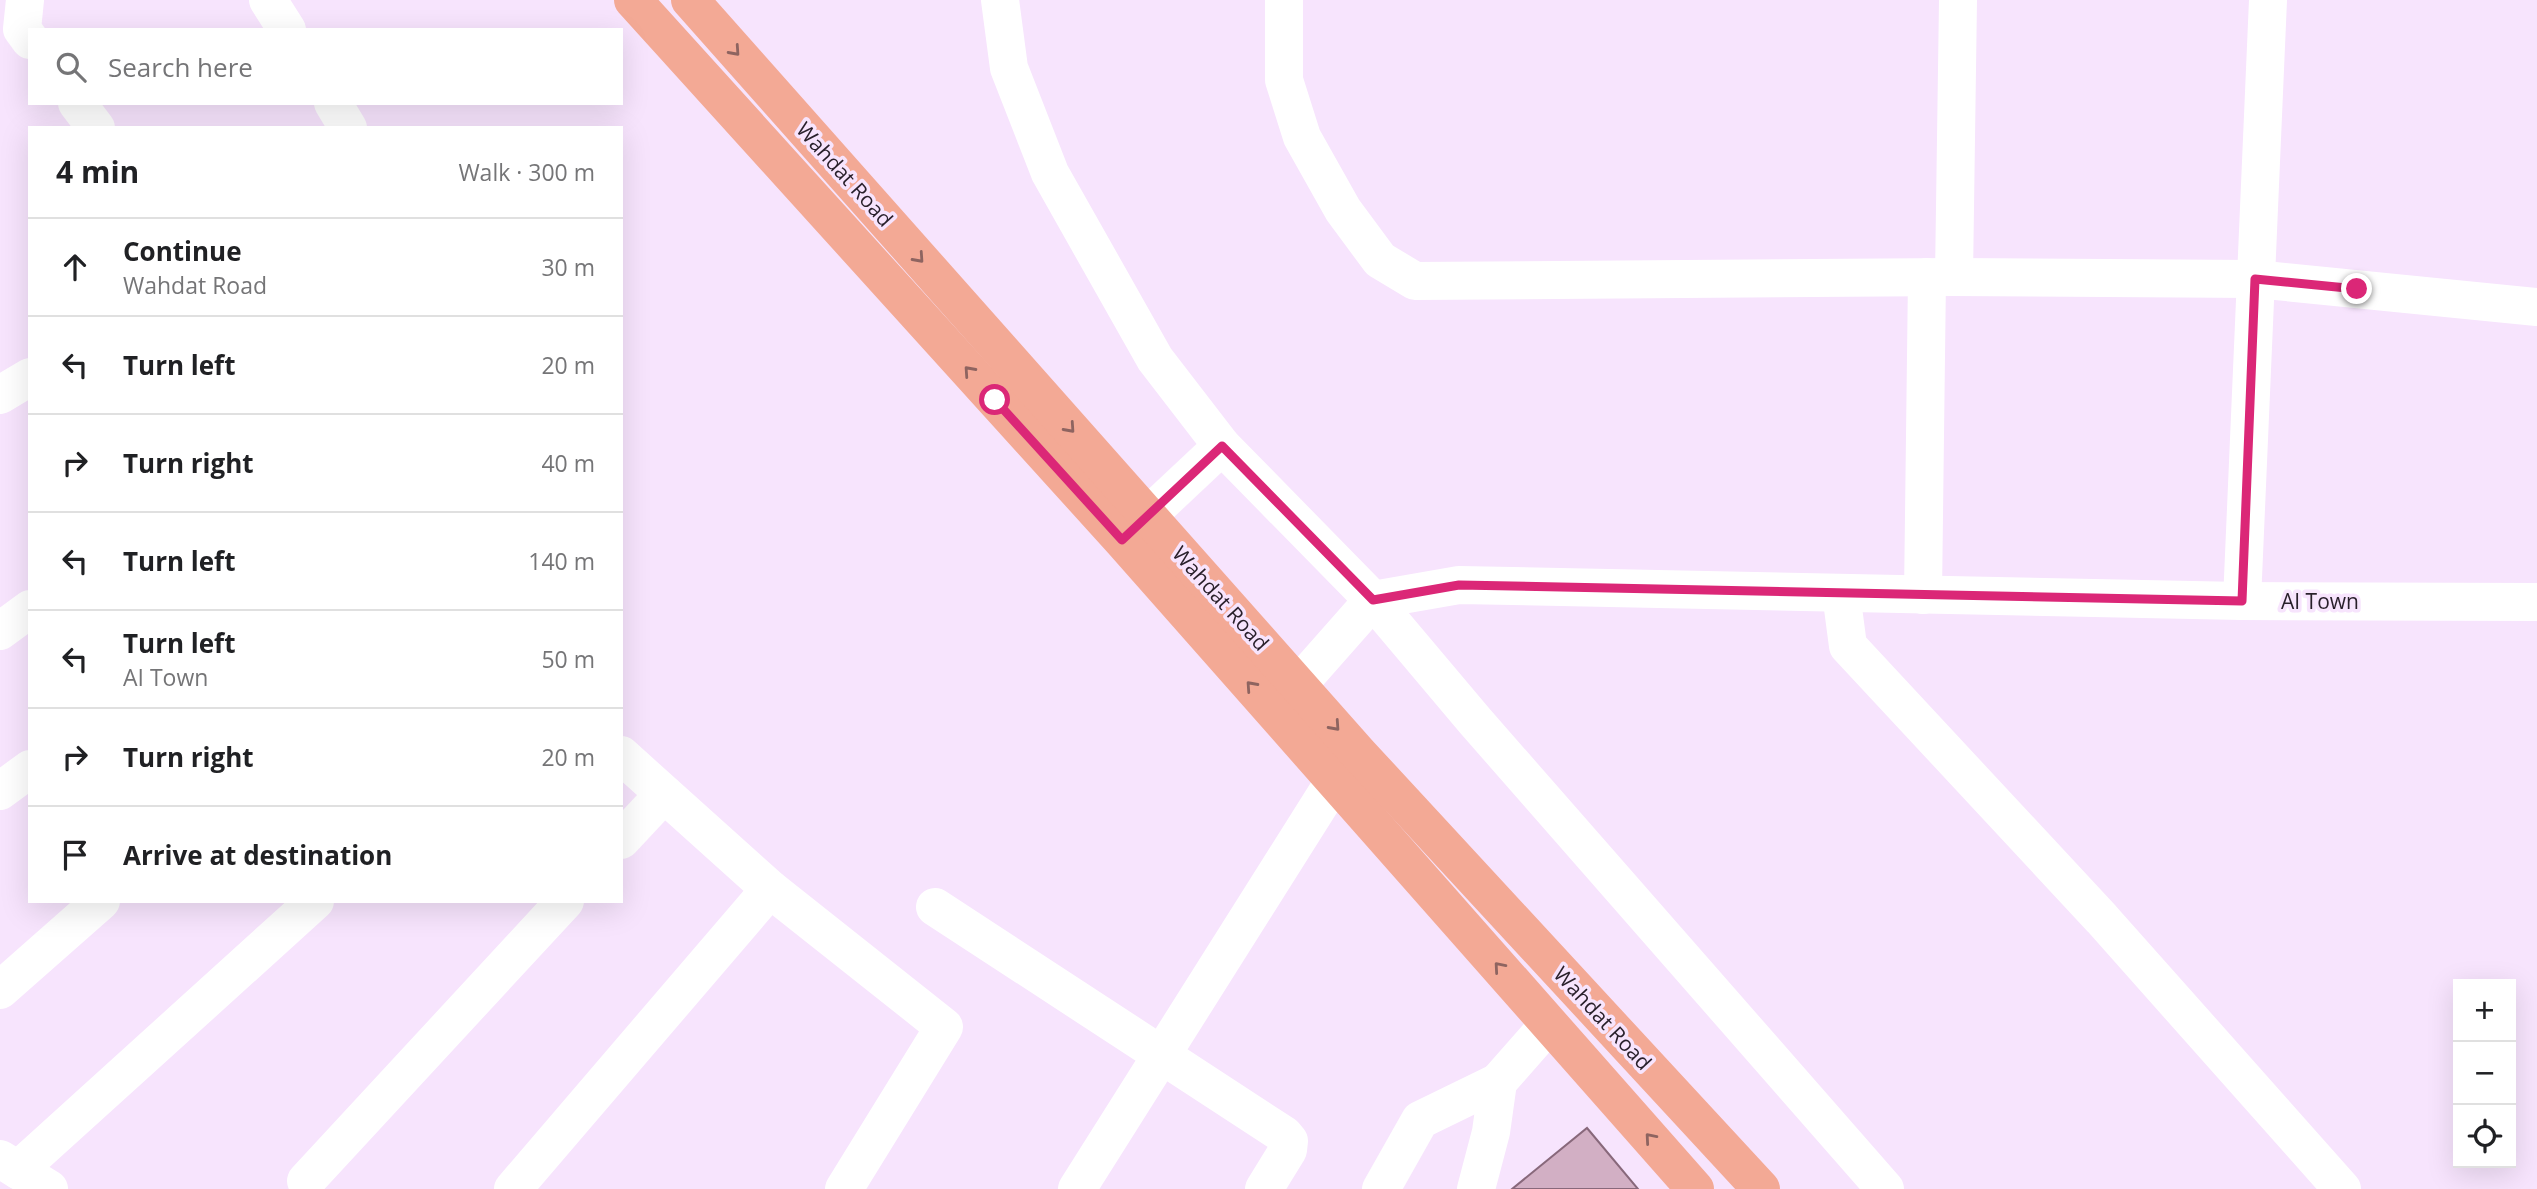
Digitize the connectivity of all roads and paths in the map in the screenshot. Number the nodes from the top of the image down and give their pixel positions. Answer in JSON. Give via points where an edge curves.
{"nodes":[{"id":1,"x":268,"y":0,"type":"edge"},
{"id":2,"x":633,"y":0,"type":"edge"},
{"id":3,"x":690,"y":0,"type":"edge"},
{"id":4,"x":1000,"y":0,"type":"edge"},
{"id":5,"x":1284,"y":0,"type":"edge"},
{"id":6,"x":1958,"y":0,"type":"edge"},
{"id":7,"x":2268,"y":0,"type":"edge"},
{"id":8,"x":286,"y":28,"type":"edge"},
{"id":9,"x":79,"y":105,"type":"edge"},
{"id":10,"x":334,"y":105,"type":"edge"},
{"id":11,"x":94,"y":126,"type":"edge"},
{"id":12,"x":347,"y":126,"type":"edge"},
{"id":13,"x":1941,"y":277,"type":"junction"},
{"id":14,"x":2255,"y":279,"type":"junction"},
{"id":15,"x":2537,"y":307,"type":"edge"},
{"id":16,"x":28,"y":378,"type":"edge"},
{"id":17,"x":0,"y":395,"type":"edge"},
{"id":18,"x":1222,"y":446,"type":"junction"},
{"id":19,"x":1135,"y":528,"type":"junction"},
{"id":20,"x":1841,"y":593,"type":"junction"},
{"id":21,"x":1923,"y":595,"type":"junction"},
{"id":22,"x":1373,"y":600,"type":"junction"},
{"id":23,"x":2242,"y":601,"type":"junction"},
{"id":24,"x":2537,"y":602,"type":"edge"},
{"id":25,"x":28,"y":610,"type":"edge"},
{"id":26,"x":0,"y":631,"type":"edge"},
{"id":27,"x":1298,"y":685,"type":"junction"},
{"id":28,"x":623,"y":757,"type":"edge"},
{"id":29,"x":1347,"y":767,"type":"junction"},
{"id":30,"x":28,"y":771,"type":"edge"},
{"id":31,"x":0,"y":792,"type":"edge"},
{"id":32,"x":664,"y":794,"type":"junction"},
{"id":33,"x":623,"y":838,"type":"edge"},
{"id":34,"x":770,"y":889,"type":"junction"},
{"id":35,"x":99,"y":903,"type":"edge"},
{"id":36,"x":313,"y":903,"type":"edge"},
{"id":37,"x":563,"y":903,"type":"edge"},
{"id":38,"x":934,"y":907,"type":"dead end"},
{"id":39,"x":0,"y":990,"type":"edge"},
{"id":40,"x":1549,"y":1024,"type":"junction"},
{"id":41,"x":1162,"y":1055,"type":"junction"},
{"id":42,"x":1497,"y":1082,"type":"junction"},
{"id":43,"x":23,"y":1172,"type":"edge"},
{"id":44,"x":306,"y":1181,"type":"dead end"},
{"id":45,"x":513,"y":1189,"type":"edge"},
{"id":46,"x":844,"y":1189,"type":"edge"},
{"id":47,"x":1077,"y":1189,"type":"edge"},
{"id":48,"x":1264,"y":1189,"type":"edge"},
{"id":49,"x":1381,"y":1189,"type":"edge"},
{"id":50,"x":1476,"y":1189,"type":"edge"},
{"id":51,"x":1695,"y":1189,"type":"edge"},
{"id":52,"x":1761,"y":1189,"type":"edge"},
{"id":53,"x":1885,"y":1189,"type":"edge"},
{"id":54,"x":2342,"y":1189,"type":"edge"}],
"edges":[{"from":1,"to":8,"type":"street"},
{"from":19,"to":2,"type":"main road","name":"Wahdat Road","one_way":true},
{"from":3,"to":19,"type":"main road","name":"Wahdat Road","one_way":true},
{"from":4,"to":18,"type":"street","via":[[1009,68],[1051,173],[1155,359]]},
{"from":5,"to":13,"type":"street","via":[[1284,80],[1302,137],[1343,210],[1380,260],[1415,281]]},
{"from":6,"to":13,"type":"street"},
{"from":7,"to":14,"type":"street"},
{"from":9,"to":11,"type":"street"},
{"from":10,"to":12,"type":"street"},
{"from":13,"to":14,"type":"street"},
{"from":13,"to":21,"type":"street"},
{"from":14,"to":15,"type":"street"},
{"from":14,"to":23,"type":"street"},
{"from":16,"to":17,"type":"street"},
{"from":18,"to":19,"type":"street"},
{"from":18,"to":22,"type":"street"},
{"from":19,"to":27,"type":"main road","name":"Wahdat Road"},
{"from":29,"to":19,"type":"main road","name":"Wahdat Road","one_way":true},
{"from":20,"to":21,"type":"street","name":"AI Town"},
{"from":20,"to":22,"type":"street","name":"AI Town","via":[[1459,585]]},
{"from":20,"to":54,"type":"street","via":[[1848,646],[2102,919]]},
{"from":21,"to":23,"type":"street","name":"AI Town"},
{"from":22,"to":27,"type":"street"},
{"from":22,"to":53,"type":"street"},
{"from":23,"to":24,"type":"street","name":"AI Town"},
{"from":25,"to":26,"type":"street"},
{"from":27,"to":29,"type":"main road","name":"Wahdat Road","one_way":true},
{"from":28,"to":32,"type":"street"},
{"from":40,"to":29,"type":"main road","name":"Wahdat Road","one_way":true},
{"from":29,"to":41,"type":"street"},
{"from":29,"to":52,"type":"main road","name":"Wahdat Road"},
{"from":30,"to":31,"type":"street"},
{"from":32,"to":33,"type":"street"},
{"from":32,"to":34,"type":"street"},
{"from":34,"to":45,"type":"street"},
{"from":34,"to":46,"type":"street","via":[[944,1027]]},
{"from":35,"to":39,"type":"street"},
{"from":36,"to":43,"type":"street"},
{"from":37,"to":44,"type":"street"},
{"from":38,"to":41,"type":"street"},
{"from":40,"to":42,"type":"street"},
{"from":51,"to":40,"type":"main road","name":"Wahdat Road","one_way":true},
{"from":41,"to":47,"type":"street"},
{"from":41,"to":48,"type":"street","via":[[1289,1141]]},
{"from":42,"to":49,"type":"street","via":[[1420,1120]]},
{"from":42,"to":50,"type":"street","via":[[1491,1132]]}]}
